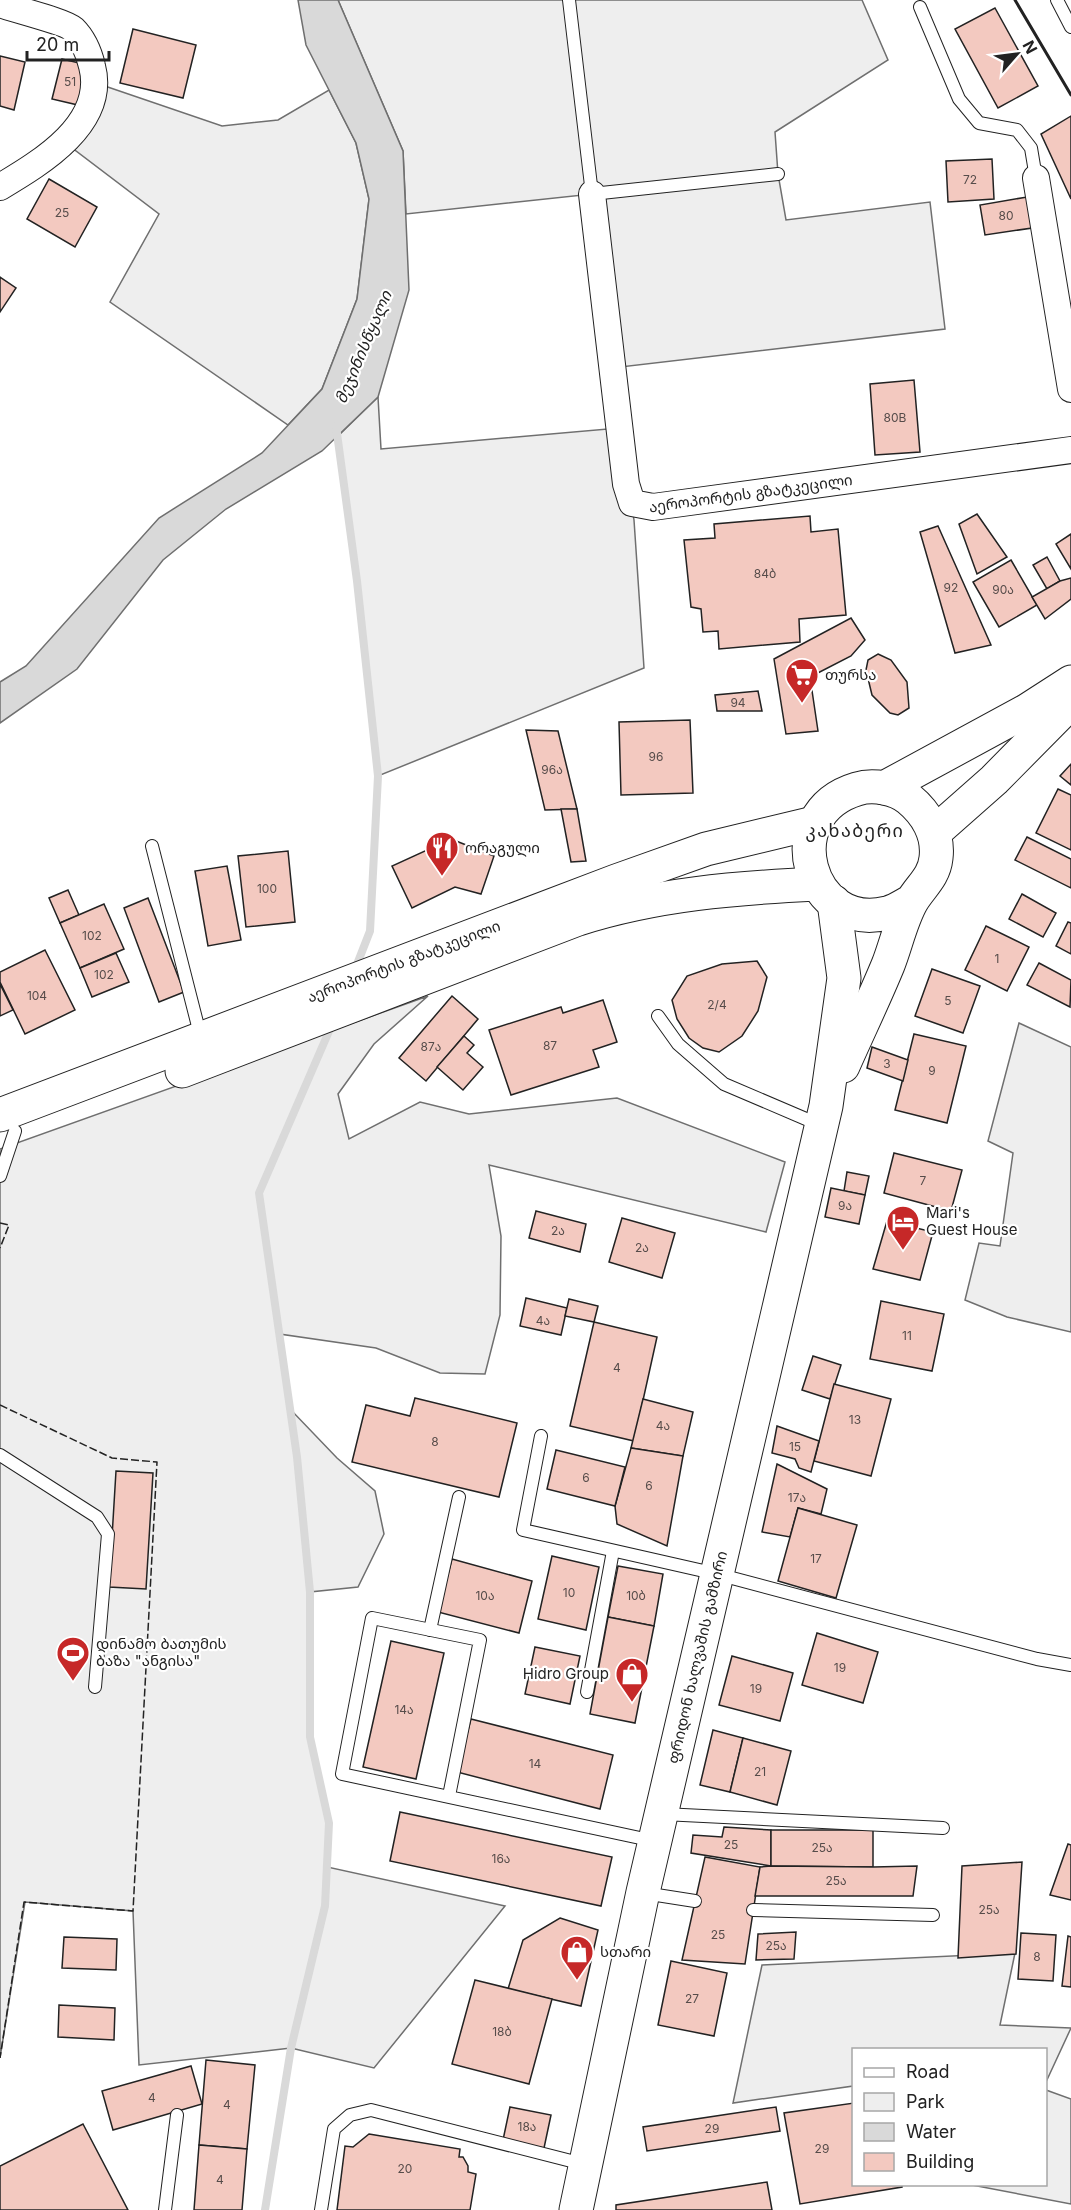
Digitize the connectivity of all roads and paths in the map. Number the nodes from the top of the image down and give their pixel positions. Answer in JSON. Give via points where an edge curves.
{"nodes":[{"id":1,"x":569,"y":0,"type":"edge"},
{"id":2,"x":1057,"y":0,"type":"edge"},
{"id":3,"x":0,"y":4,"type":"edge"},
{"id":4,"x":920,"y":7,"type":"dead end"},
{"id":5,"x":1071,"y":27,"type":"edge"},
{"id":6,"x":778,"y":174,"type":"dead end"},
{"id":7,"x":1036,"y":178,"type":"joint"},
{"id":8,"x":0,"y":187,"type":"edge"},
{"id":9,"x":592,"y":194,"type":"junction"},
{"id":10,"x":1071,"y":388,"type":"edge"},
{"id":11,"x":1071,"y":450,"type":"edge"},
{"id":12,"x":1071,"y":682,"type":"edge"},
{"id":13,"x":1071,"y":702,"type":"edge"},
{"id":14,"x":884,"y":788,"type":"junction"},
{"id":15,"x":814,"y":823,"type":"junction"},
{"id":16,"x":934,"y":833,"type":"junction"},
{"id":17,"x":152,"y":846,"type":"dead end"},
{"id":18,"x":826,"y":893,"type":"junction"},
{"id":19,"x":912,"y":902,"type":"junction"},
{"id":20,"x":385,"y":980,"type":"junction"},
{"id":21,"x":658,"y":1016,"type":"dead end"},
{"id":22,"x":291,"y":1018,"type":"junction"},
{"id":23,"x":202,"y":1039,"type":"junction"},
{"id":24,"x":823,"y":1116,"type":"junction"},
{"id":25,"x":5,"y":1127,"type":"edge"},
{"id":26,"x":0,"y":1176,"type":"edge"},
{"id":27,"x":541,"y":1436,"type":"dead end"},
{"id":28,"x":0,"y":1455,"type":"edge"},
{"id":29,"x":459,"y":1497,"type":"dead end"},
{"id":30,"x":613,"y":1551,"type":"junction"},
{"id":31,"x":717,"y":1574,"type":"junction"},
{"id":32,"x":430,"y":1630,"type":"junction"},
{"id":33,"x":1071,"y":1665,"type":"edge"},
{"id":34,"x":95,"y":1687,"type":"dead end"},
{"id":35,"x":587,"y":1692,"type":"dead end"},
{"id":36,"x":449,"y":1796,"type":"junction"},
{"id":37,"x":658,"y":1827,"type":"junction"},
{"id":38,"x":943,"y":1828,"type":"dead end"},
{"id":39,"x":643,"y":1893,"type":"junction"},
{"id":40,"x":694,"y":1901,"type":"dead end"},
{"id":41,"x":753,"y":1910,"type":"dead end"},
{"id":42,"x":933,"y":1915,"type":"dead end"},
{"id":43,"x":177,"y":2115,"type":"dead end"},
{"id":44,"x":585,"y":2165,"type":"junction"},
{"id":45,"x":165,"y":2210,"type":"edge"},
{"id":46,"x":321,"y":2210,"type":"edge"},
{"id":47,"x":576,"y":2210,"type":"edge"}],
"edges":[{"from":1,"to":9,"type":"lane"},
{"from":2,"to":5,"type":"lane"},
{"from":3,"to":8,"type":"street","via":[[73,28],[89,53],[96,83],[87,116],[44,160]]},
{"from":4,"to":7,"type":"lane","via":[[959,99],[979,123],[1017,130],[1031,148]]},
{"from":6,"to":9,"type":"lane"},
{"from":7,"to":10,"type":"street"},
{"from":9,"to":11,"type":"street","name":"აეროპორტის გზატკეცილი","via":[[626,484],[632,503],[653,507]]},
{"from":12,"to":14,"type":"main road","via":[[1026,711]]},
{"from":13,"to":16,"type":"main road","via":[[994,780]]},
{"from":14,"to":15,"type":"main road","via":[[863,787],[843,793],[826,806]]},
{"from":14,"to":16,"type":"main road","via":[[906,796],[924,812]]},
{"from":15,"to":18,"type":"main road","via":[[808,844],[809,865]]},
{"from":15,"to":20,"type":"main road","name":"აეროპორტის გზატკეცილი","via":[[706,849]]},
{"from":16,"to":19,"type":"main road","via":[[936,858],[928,882]]},
{"from":17,"to":23,"type":"lane"},
{"from":18,"to":19,"type":"main road","via":[[859,914],[887,914]]},
{"from":18,"to":20,"type":"main road","name":"აეროპორტის გზატკეცილი","via":[[725,889],[620,906]]},
{"from":18,"to":24,"type":"main road","via":[[844,978]]},
{"from":19,"to":24,"type":"main road"},
{"from":20,"to":22,"type":"main road","name":"აეროპორტის გზატკეცილი"},
{"from":21,"to":24,"type":"lane","via":[[678,1044],[724,1084]]},
{"from":22,"to":23,"type":"main road","name":"აეროპორტის გზატკეცილი"},
{"from":22,"to":25,"type":"main road","name":"აეროპორტის გზატკეცილი"},
{"from":23,"to":25,"type":"main road","name":"აეროპორტის გზატკეცილი"},
{"from":24,"to":31,"type":"main road","name":"ფრიდონ ხალვაშის გამზირი"},
{"from":25,"to":26,"type":"lane"},
{"from":27,"to":30,"type":"lane","via":[[523,1530]]},
{"from":28,"to":34,"type":"lane","via":[[97,1517],[108,1534]]},
{"from":29,"to":32,"type":"lane"},
{"from":30,"to":31,"type":"lane"},
{"from":30,"to":35,"type":"lane"},
{"from":31,"to":33,"type":"lane"},
{"from":31,"to":37,"type":"main road","name":"ფრიდონ ხალვაშის გამზირი"},
{"from":32,"to":36,"type":"lane","via":[[480,1640]]},
{"from":32,"to":36,"type":"lane","via":[[372,1618],[342,1774]]},
{"from":36,"to":37,"type":"lane"},
{"from":37,"to":38,"type":"lane"},
{"from":37,"to":39,"type":"main road","name":"ფრიდონ ხალვაშის გამზირი"},
{"from":39,"to":40,"type":"lane"},
{"from":39,"to":44,"type":"main road","name":"ფრიდონ ხალვაშის გამზირი"},
{"from":41,"to":42,"type":"lane"},
{"from":43,"to":45,"type":"lane"},
{"from":44,"to":46,"type":"lane","via":[[371,2110],[350,2115],[334,2128]]},
{"from":44,"to":47,"type":"main road","name":"ფრიდონ ხალვაშის გამზირი"}]}
